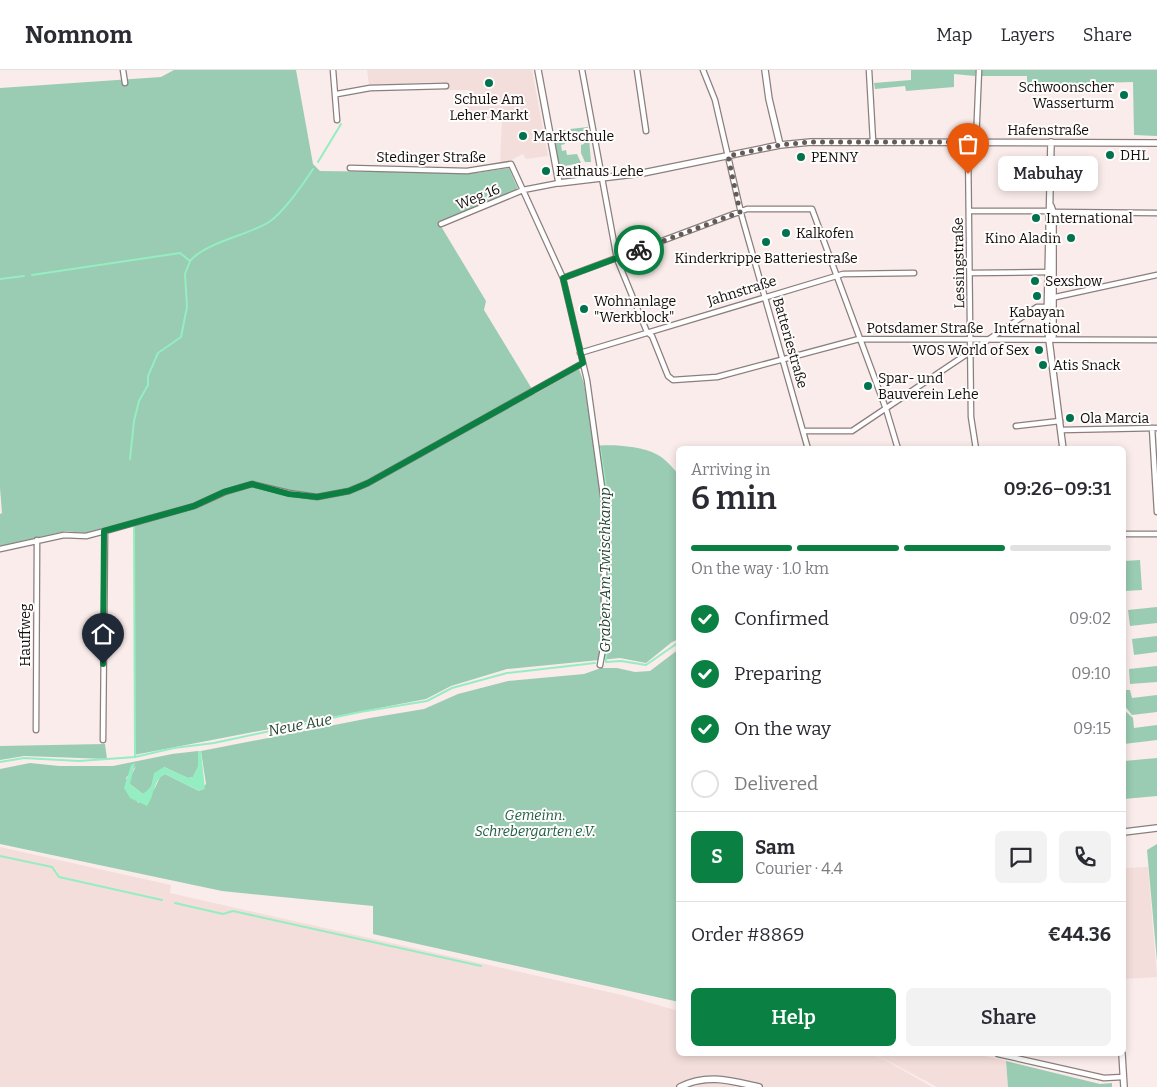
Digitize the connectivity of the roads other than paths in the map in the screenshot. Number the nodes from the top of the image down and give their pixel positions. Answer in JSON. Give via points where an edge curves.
{"nodes":[{"id":1,"x":123,"y":70,"type":"edge"},
{"id":2,"x":333,"y":70,"type":"edge"},
{"id":3,"x":538,"y":70,"type":"edge"},
{"id":4,"x":582,"y":70,"type":"edge"},
{"id":5,"x":638,"y":70,"type":"edge"},
{"id":6,"x":703,"y":70,"type":"edge"},
{"id":7,"x":765,"y":70,"type":"edge"},
{"id":8,"x":869,"y":70,"type":"edge"},
{"id":9,"x":979,"y":70,"type":"edge"},
{"id":10,"x":125,"y":83,"type":"dead end"},
{"id":11,"x":446,"y":86,"type":"dead end"},
{"id":12,"x":336,"y":94,"type":"junction"},
{"id":13,"x":337,"y":120,"type":"dead end"},
{"id":14,"x":646,"y":131,"type":"dead end"},
{"id":15,"x":874,"y":141,"type":"junction"},
{"id":16,"x":968,"y":142,"type":"junction"},
{"id":17,"x":976,"y":142,"type":"junction"},
{"id":18,"x":1051,"y":142,"type":"junction"},
{"id":19,"x":1157,"y":143,"type":"edge"},
{"id":20,"x":780,"y":145,"type":"junction"},
{"id":21,"x":728,"y":156,"type":"junction"},
{"id":22,"x":350,"y":168,"type":"dead end"},
{"id":23,"x":602,"y":177,"type":"junction"},
{"id":24,"x":559,"y":183,"type":"junction"},
{"id":25,"x":523,"y":190,"type":"junction"},
{"id":26,"x":1051,"y":210,"type":"junction"},
{"id":27,"x":969,"y":211,"type":"junction"},
{"id":28,"x":740,"y":212,"type":"junction"},
{"id":29,"x":1157,"y":213,"type":"edge"},
{"id":30,"x":441,"y":224,"type":"dead end"},
{"id":31,"x":617,"y":259,"type":"junction"},
{"id":32,"x":1050,"y":272,"type":"junction"},
{"id":33,"x":914,"y":273,"type":"dead end"},
{"id":34,"x":970,"y":273,"type":"junction"},
{"id":35,"x":1157,"y":275,"type":"edge"},
{"id":36,"x":836,"y":276,"type":"junction"},
{"id":37,"x":563,"y":278,"type":"junction"},
{"id":38,"x":765,"y":296,"type":"junction"},
{"id":39,"x":1050,"y":298,"type":"junction"},
{"id":40,"x":1047,"y":307,"type":"junction"},
{"id":41,"x":646,"y":332,"type":"junction"},
{"id":42,"x":860,"y":339,"type":"junction"},
{"id":43,"x":991,"y":339,"type":"junction"},
{"id":44,"x":1051,"y":339,"type":"junction"},
{"id":45,"x":971,"y":340,"type":"junction"},
{"id":46,"x":1157,"y":340,"type":"edge"},
{"id":47,"x":580,"y":352,"type":"junction"},
{"id":48,"x":971,"y":353,"type":"junction"},
{"id":49,"x":784,"y":360,"type":"junction"},
{"id":50,"x":583,"y":363,"type":"junction"},
{"id":51,"x":886,"y":409,"type":"junction"},
{"id":52,"x":1060,"y":421,"type":"junction"},
{"id":53,"x":1016,"y":426,"type":"dead end"},
{"id":54,"x":1154,"y":428,"type":"edge"},
{"id":55,"x":1061,"y":430,"type":"junction"},
{"id":56,"x":804,"y":431,"type":"junction"},
{"id":57,"x":807,"y":446,"type":"edge"},
{"id":58,"x":897,"y":446,"type":"edge"},
{"id":59,"x":976,"y":446,"type":"edge"},
{"id":60,"x":1063,"y":446,"type":"edge"},
{"id":61,"x":1157,"y":512,"type":"edge"},
{"id":62,"x":104,"y":531,"type":"junction"},
{"id":63,"x":1126,"y":534,"type":"edge"},
{"id":64,"x":1157,"y":534,"type":"edge"},
{"id":65,"x":37,"y":540,"type":"junction"},
{"id":66,"x":0,"y":549,"type":"edge"},
{"id":67,"x":600,"y":665,"type":"dead end"},
{"id":68,"x":36,"y":730,"type":"dead end"},
{"id":69,"x":103,"y":740,"type":"dead end"},
{"id":70,"x":1157,"y":828,"type":"edge"},
{"id":71,"x":1126,"y":832,"type":"edge"},
{"id":72,"x":1007,"y":1056,"type":"edge"},
{"id":73,"x":1122,"y":1056,"type":"edge"},
{"id":74,"x":1124,"y":1077,"type":"junction"},
{"id":75,"x":680,"y":1087,"type":"edge"},
{"id":76,"x":759,"y":1087,"type":"edge"},
{"id":77,"x":1124,"y":1087,"type":"edge"}],
"edges":[{"from":1,"to":10,"type":"street"},
{"from":2,"to":12,"type":"street"},
{"from":3,"to":24,"type":"street"},
{"from":4,"to":23,"type":"street"},
{"from":5,"to":14,"type":"street"},
{"from":6,"to":21,"type":"street","name":"Batteriestraße","via":[[715,100]]},
{"from":7,"to":20,"type":"street"},
{"from":8,"to":15,"type":"street"},
{"from":9,"to":17,"type":"street"},
{"from":11,"to":12,"type":"street","via":[[370,88]]},
{"from":12,"to":13,"type":"street"},
{"from":15,"to":16,"type":"street","name":"Hafenstraße"},
{"from":15,"to":20,"type":"street","name":"Hafenstraße"},
{"from":16,"to":17,"type":"street","name":"Hafenstraße"},
{"from":16,"to":27,"type":"street","name":"Lessingstraße"},
{"from":17,"to":18,"type":"street","name":"Hafenstraße"},
{"from":18,"to":19,"type":"street","name":"Hafenstraße"},
{"from":18,"to":26,"type":"street"},
{"from":20,"to":21,"type":"street","name":"Hafenstraße"},
{"from":21,"to":23,"type":"street","name":"Hafenstraße","via":[[643,173]]},
{"from":21,"to":28,"type":"street","name":"Batteriestraße"},
{"from":22,"to":25,"type":"street","name":"Stedinger Straße","via":[[467,171],[511,164]]},
{"from":23,"to":24,"type":"street","name":"Hafenstraße"},
{"from":23,"to":31,"type":"street"},
{"from":24,"to":25,"type":"street","name":"Hafenstraße"},
{"from":25,"to":30,"type":"street","name":"Weg 16"},
{"from":25,"to":37,"type":"street"},
{"from":26,"to":27,"type":"street"},
{"from":26,"to":29,"type":"street"},
{"from":26,"to":32,"type":"street"},
{"from":27,"to":34,"type":"street","name":"Lessingstraße"},
{"from":28,"to":31,"type":"street"},
{"from":28,"to":36,"type":"street","via":[[747,209],[812,209]]},
{"from":28,"to":38,"type":"street","name":"Batteriestraße"},
{"from":31,"to":37,"type":"street"},
{"from":31,"to":41,"type":"street"},
{"from":32,"to":34,"type":"street"},
{"from":32,"to":39,"type":"street"},
{"from":33,"to":36,"type":"street","name":"Jahnstraße"},
{"from":34,"to":45,"type":"street","name":"Lessingstraße"},
{"from":35,"to":39,"type":"street"},
{"from":36,"to":38,"type":"street","name":"Jahnstraße"},
{"from":36,"to":42,"type":"street"},
{"from":37,"to":47,"type":"street"},
{"from":38,"to":41,"type":"street","name":"Jahnstraße"},
{"from":38,"to":49,"type":"street","name":"Batteriestraße"},
{"from":39,"to":40,"type":"street"},
{"from":39,"to":44,"type":"street"},
{"from":40,"to":43,"type":"street","via":[[1037,307]]},
{"from":40,"to":44,"type":"street","via":[[1048,336]]},
{"from":41,"to":47,"type":"street","name":"Jahnstraße"},
{"from":41,"to":49,"type":"street","name":"Potsdamer Straße","via":[[652,336],[669,378],[677,380],[717,378]]},
{"from":42,"to":45,"type":"street","name":"Potsdamer Straße"},
{"from":42,"to":49,"type":"street","name":"Potsdamer Straße"},
{"from":42,"to":51,"type":"street"},
{"from":43,"to":44,"type":"street","name":"Potsdamer Straße"},
{"from":43,"to":45,"type":"street","name":"Potsdamer Straße"},
{"from":43,"to":48,"type":"street"},
{"from":44,"to":46,"type":"street","name":"Potsdamer Straße"},
{"from":44,"to":52,"type":"street"},
{"from":45,"to":48,"type":"street","name":"Lessingstraße"},
{"from":47,"to":50,"type":"street"},
{"from":48,"to":51,"type":"street"},
{"from":48,"to":59,"type":"street","name":"Lessingstraße","via":[[971,417]]},
{"from":49,"to":56,"type":"street","name":"Batteriestraße"},
{"from":50,"to":62,"type":"street","via":[[504,410],[349,491],[317,497],[289,494],[252,484],[194,506]]},
{"from":50,"to":67,"type":"street","via":[[604,502],[604,643]]},
{"from":51,"to":56,"type":"street","via":[[852,431]]},
{"from":51,"to":58,"type":"street"},
{"from":52,"to":53,"type":"street"},
{"from":52,"to":55,"type":"street"},
{"from":54,"to":55,"type":"street"},
{"from":54,"to":61,"type":"street"},
{"from":55,"to":60,"type":"street"},
{"from":56,"to":57,"type":"street","name":"Batteriestraße"},
{"from":62,"to":65,"type":"street","via":[[86,536],[64,535]]},
{"from":62,"to":69,"type":"street"},
{"from":63,"to":64,"type":"street"},
{"from":65,"to":66,"type":"street"},
{"from":65,"to":68,"type":"street","name":"Hauffweg"},
{"from":70,"to":71,"type":"street"},
{"from":72,"to":74,"type":"street","via":[[1104,1078]]},
{"from":73,"to":74,"type":"street"},
{"from":74,"to":77,"type":"street"},
{"from":75,"to":76,"type":"street","via":[[697,1080],[716,1078]]}]}
